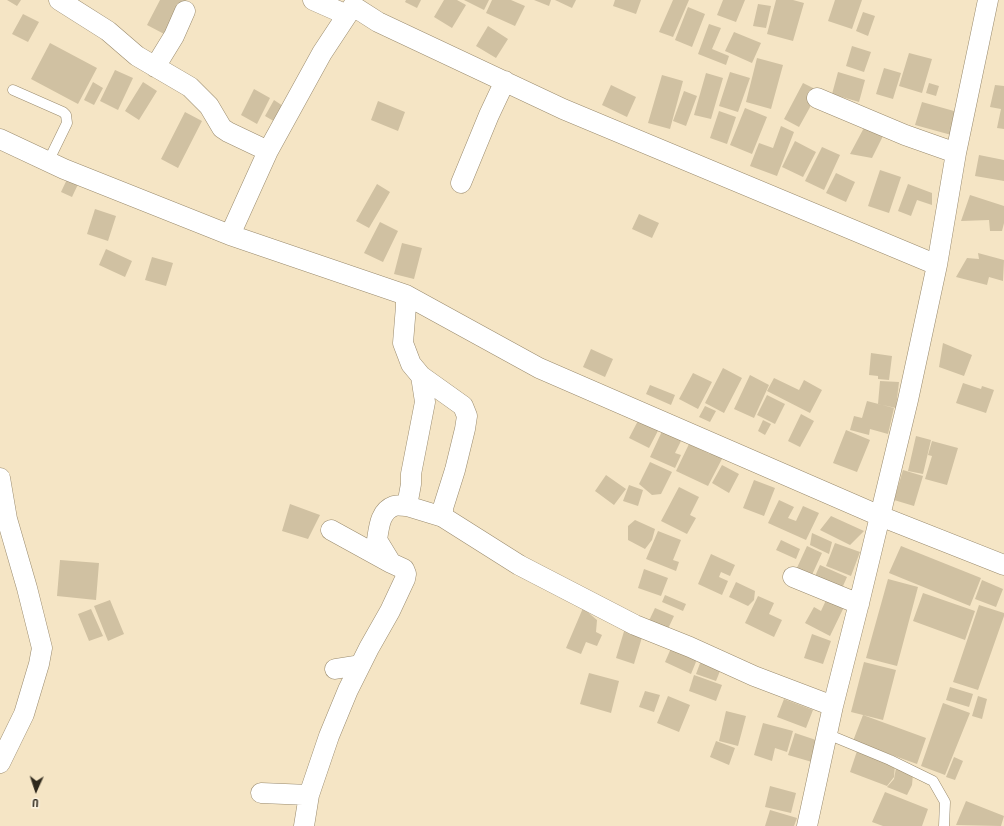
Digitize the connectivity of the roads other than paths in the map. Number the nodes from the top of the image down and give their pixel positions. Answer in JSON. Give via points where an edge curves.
{"nodes":[{"id":1,"x":313,"y":0,"type":"edge"},
{"id":2,"x":988,"y":0,"type":"edge"},
{"id":3,"x":65,"y":2,"type":"edge"},
{"id":4,"x":352,"y":7,"type":"edge"},
{"id":5,"x":185,"y":12,"type":"dead end"},
{"id":6,"x":155,"y":67,"type":"junction"},
{"id":7,"x":505,"y":82,"type":"junction"},
{"id":8,"x":13,"y":90,"type":"dead end"},
{"id":9,"x":817,"y":98,"type":"dead end"},
{"id":10,"x":0,"y":139,"type":"edge"},
{"id":11,"x":268,"y":151,"type":"junction"},
{"id":12,"x":956,"y":153,"type":"junction"},
{"id":13,"x":48,"y":162,"type":"junction"},
{"id":14,"x":461,"y":182,"type":"dead end"},
{"id":15,"x":230,"y":235,"type":"junction"},
{"id":16,"x":937,"y":265,"type":"junction"},
{"id":17,"x":406,"y":295,"type":"junction"},
{"id":18,"x":421,"y":376,"type":"junction"},
{"id":19,"x":0,"y":478,"type":"edge"},
{"id":20,"x":407,"y":506,"type":"junction"},
{"id":21,"x":880,"y":516,"type":"junction"},
{"id":22,"x":443,"y":517,"type":"junction"},
{"id":23,"x":331,"y":530,"type":"dead end"},
{"id":24,"x":391,"y":563,"type":"junction"},
{"id":25,"x":1004,"y":565,"type":"edge"},
{"id":26,"x":793,"y":577,"type":"dead end"},
{"id":27,"x":859,"y":604,"type":"junction"},
{"id":28,"x":360,"y":665,"type":"junction"},
{"id":29,"x":335,"y":669,"type":"dead end"},
{"id":30,"x":833,"y":706,"type":"junction"},
{"id":31,"x":827,"y":734,"type":"junction"},
{"id":32,"x":0,"y":763,"type":"edge"},
{"id":33,"x":261,"y":793,"type":"dead end"},
{"id":34,"x":309,"y":795,"type":"junction"},
{"id":35,"x":304,"y":826,"type":"edge"},
{"id":36,"x":807,"y":826,"type":"edge"},
{"id":37,"x":944,"y":826,"type":"edge"}],
"edges":[{"from":1,"to":4,"type":"street"},
{"from":2,"to":12,"type":"street"},
{"from":3,"to":6,"type":"street"},
{"from":4,"to":7,"type":"street","via":[[378,22]]},
{"from":4,"to":11,"type":"street","via":[[322,53]]},
{"from":5,"to":6,"type":"street"},
{"from":6,"to":11,"type":"street","via":[[190,87],[209,106],[222,128]]},
{"from":7,"to":14,"type":"street"},
{"from":7,"to":16,"type":"street","via":[[563,109]]},
{"from":8,"to":13,"type":"lane","via":[[66,115],[67,123]]},
{"from":9,"to":12,"type":"street","via":[[905,135]]},
{"from":10,"to":13,"type":"street"},
{"from":11,"to":15,"type":"street"},
{"from":12,"to":16,"type":"street"},
{"from":13,"to":15,"type":"street"},
{"from":15,"to":17,"type":"street"},
{"from":16,"to":21,"type":"street"},
{"from":17,"to":18,"type":"street","via":[[403,343],[411,364]]},
{"from":17,"to":21,"type":"street","via":[[538,368]]},
{"from":18,"to":20,"type":"street","via":[[425,402]]},
{"from":18,"to":22,"type":"street","via":[[463,406],[467,416],[455,470],[443,508]]},
{"from":19,"to":32,"type":"street","via":[[7,519],[42,648],[24,714]]},
{"from":20,"to":22,"type":"street"},
{"from":20,"to":24,"type":"street","via":[[394,506],[385,512],[380,520],[376,540]]},
{"from":21,"to":25,"type":"street"},
{"from":21,"to":27,"type":"street"},
{"from":22,"to":30,"type":"street","via":[[519,565],[634,625]]},
{"from":23,"to":24,"type":"street"},
{"from":24,"to":28,"type":"street","via":[[404,569],[405,579]]},
{"from":26,"to":27,"type":"street"},
{"from":27,"to":30,"type":"street"},
{"from":28,"to":29,"type":"street"},
{"from":28,"to":34,"type":"street","via":[[329,736]]},
{"from":30,"to":31,"type":"street"},
{"from":31,"to":36,"type":"street"},
{"from":31,"to":37,"type":"lane","via":[[890,760],[933,782],[945,802]]},
{"from":33,"to":34,"type":"street"},
{"from":34,"to":35,"type":"street"}]}
